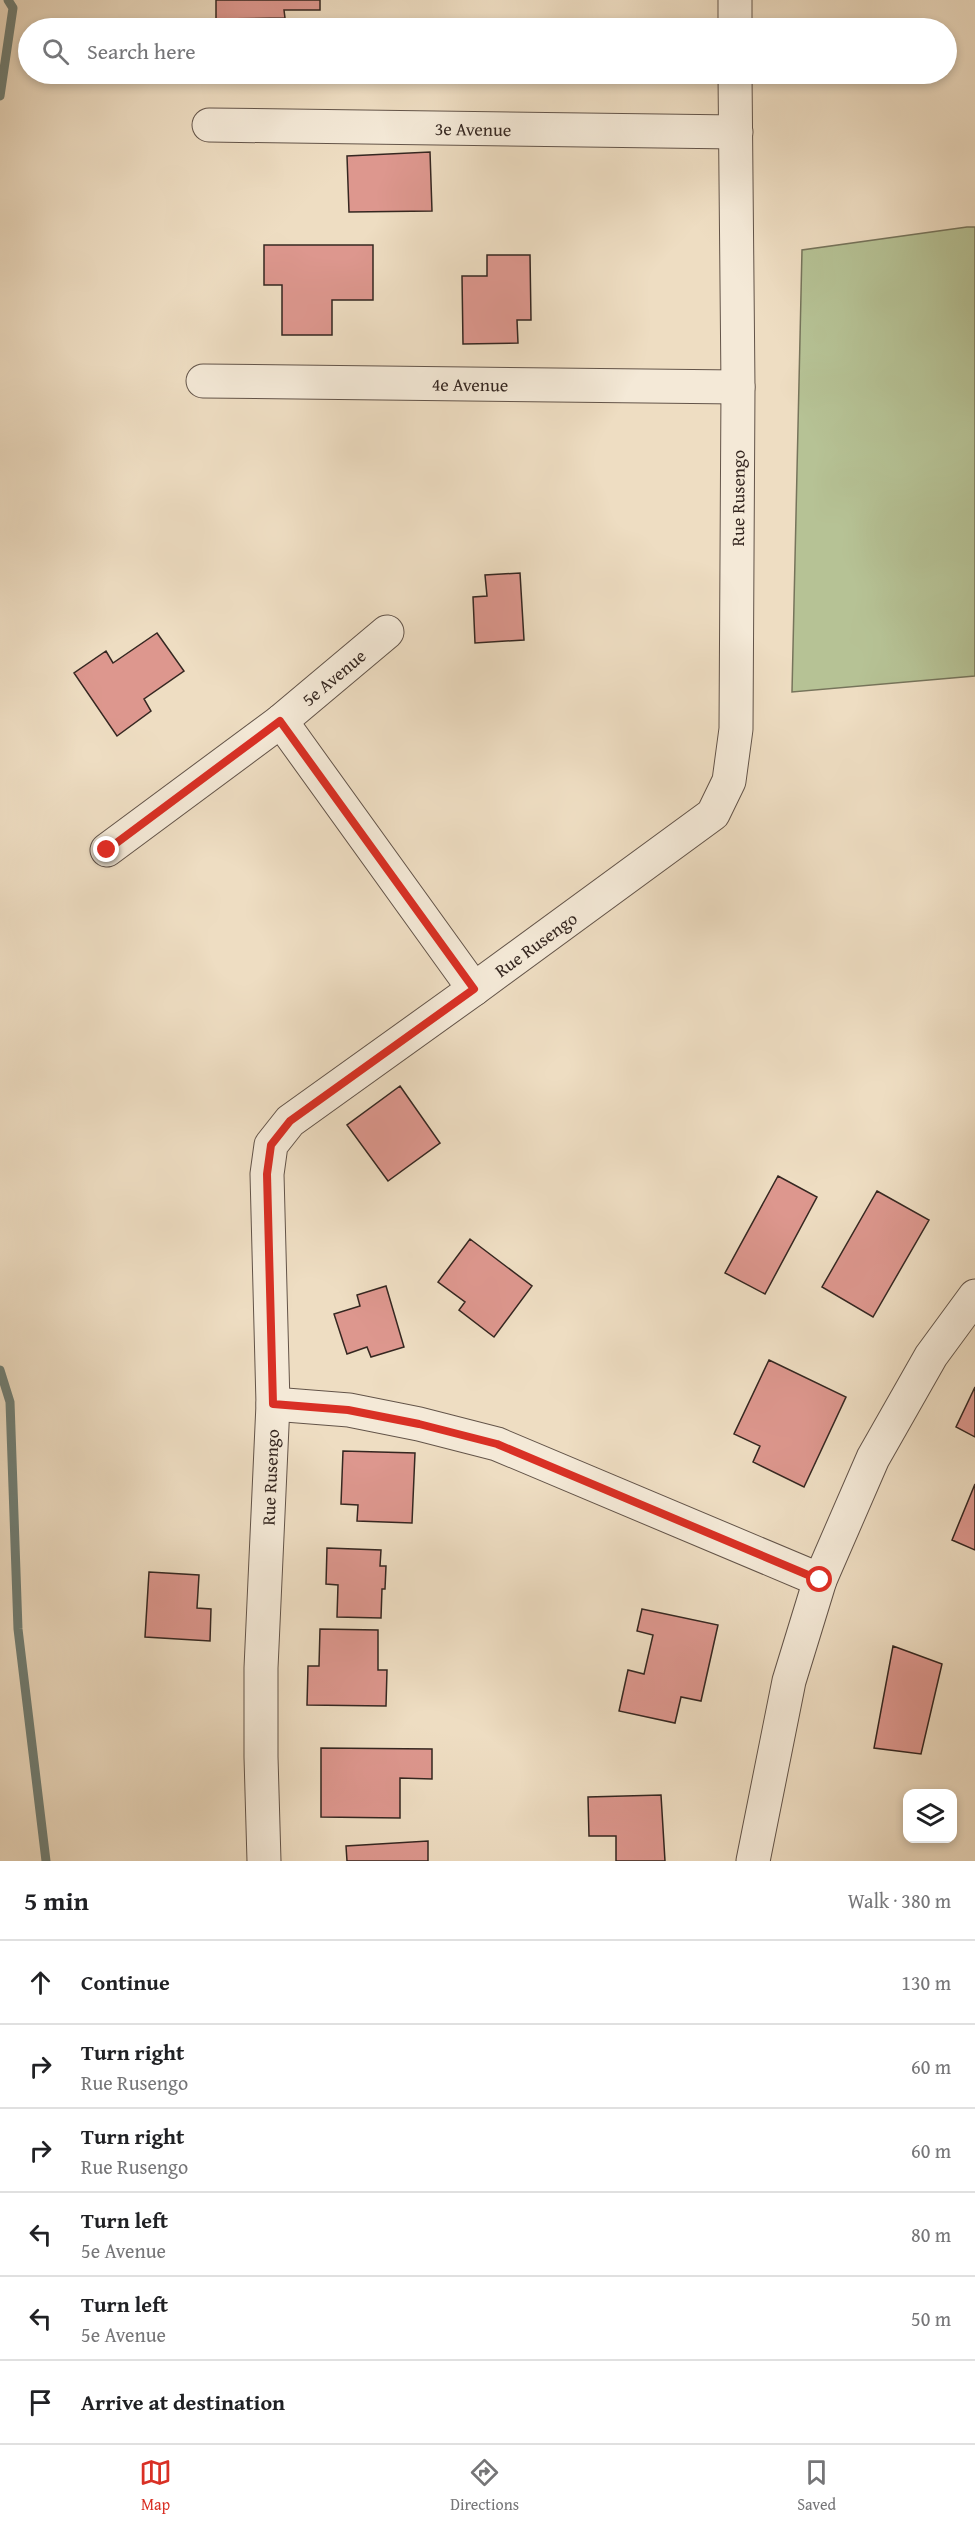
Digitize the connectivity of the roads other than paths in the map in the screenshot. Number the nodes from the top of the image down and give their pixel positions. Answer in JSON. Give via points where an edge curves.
{"nodes":[{"id":1,"x":735,"y":0,"type":"edge"},
{"id":2,"x":735,"y":18,"type":"edge"},
{"id":3,"x":735,"y":84,"type":"edge"},
{"id":4,"x":209,"y":125,"type":"dead end"},
{"id":5,"x":736,"y":132,"type":"junction"},
{"id":6,"x":203,"y":381,"type":"dead end"},
{"id":7,"x":738,"y":387,"type":"junction"},
{"id":8,"x":387,"y":632,"type":"dead end"},
{"id":9,"x":280,"y":721,"type":"junction"},
{"id":10,"x":107,"y":850,"type":"dead end"},
{"id":11,"x":474,"y":989,"type":"junction"},
{"id":12,"x":975,"y":1296,"type":"edge"},
{"id":13,"x":273,"y":1404,"type":"junction"},
{"id":14,"x":820,"y":1580,"type":"junction"},
{"id":15,"x":264,"y":1861,"type":"edge"},
{"id":16,"x":753,"y":1861,"type":"edge"}],
"edges":[{"from":1,"to":2,"type":"street"},
{"from":3,"to":5,"type":"street","name":"Rue Rusengo"},
{"from":4,"to":5,"type":"street","name":"3e Avenue"},
{"from":5,"to":7,"type":"street","name":"Rue Rusengo"},
{"from":6,"to":7,"type":"street","name":"4e Avenue"},
{"from":7,"to":11,"type":"street","name":"Rue Rusengo","via":[[736,729],[729,781],[713,814]]},
{"from":8,"to":9,"type":"street","name":"5e Avenue"},
{"from":9,"to":10,"type":"street","name":"5e Avenue"},
{"from":9,"to":11,"type":"street"},
{"from":11,"to":13,"type":"street","name":"Rue Rusengo","via":[[290,1121],[271,1145],[267,1174]]},
{"from":12,"to":14,"type":"street","via":[[931,1356],[873,1458]]},
{"from":13,"to":14,"type":"street","via":[[348,1410],[497,1444]]},
{"from":13,"to":15,"type":"street","name":"Rue Rusengo","via":[[261,1668]]},
{"from":14,"to":16,"type":"street","via":[[789,1681]]}]}
